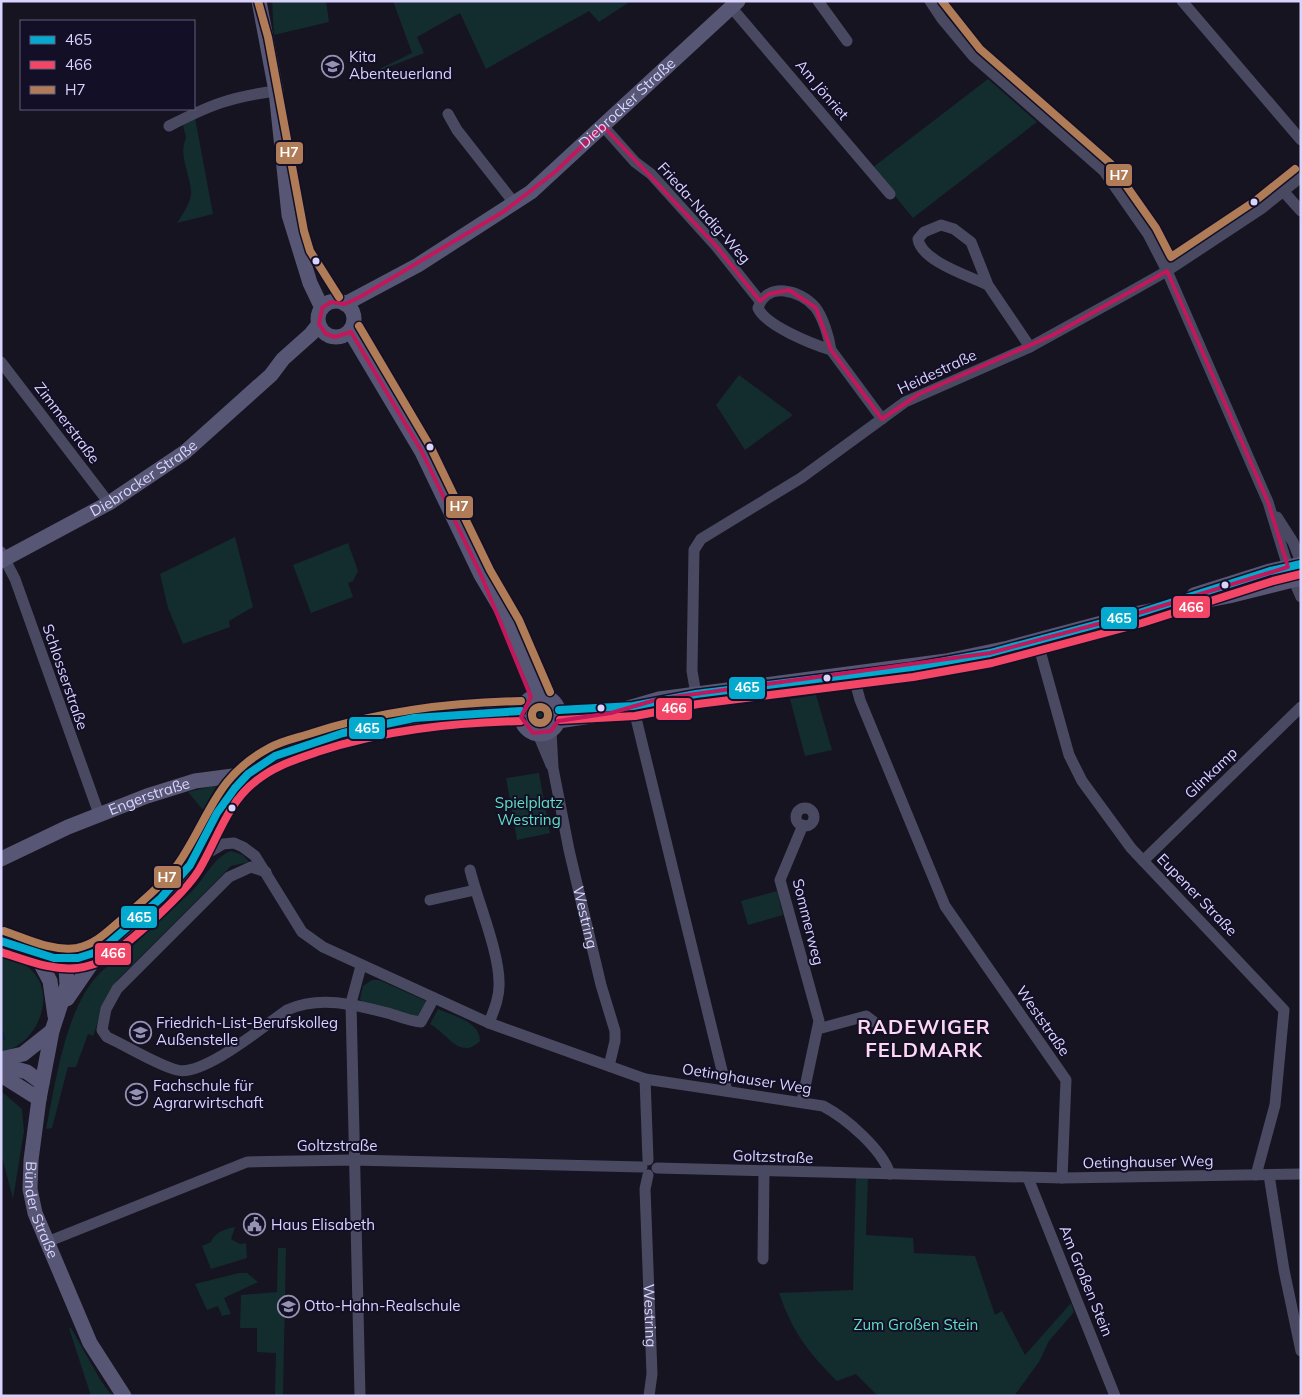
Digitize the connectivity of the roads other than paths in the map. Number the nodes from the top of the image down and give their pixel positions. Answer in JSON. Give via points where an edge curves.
{"nodes":[{"id":1,"x":248,"y":1,"type":"edge"},
{"id":2,"x":259,"y":1,"type":"edge"},
{"id":3,"x":818,"y":1,"type":"edge"},
{"id":4,"x":930,"y":1,"type":"edge"},
{"id":5,"x":1182,"y":1,"type":"edge"},
{"id":6,"x":734,"y":4,"type":"edge"},
{"id":7,"x":847,"y":41,"type":"dead end"},
{"id":8,"x":271,"y":92,"type":"junction"},
{"id":9,"x":448,"y":114,"type":"dead end"},
{"id":10,"x":169,"y":126,"type":"dead end"},
{"id":11,"x":603,"y":126,"type":"junction"},
{"id":12,"x":1301,"y":140,"type":"edge"},
{"id":13,"x":1301,"y":178,"type":"edge"},
{"id":14,"x":1284,"y":192,"type":"junction"},
{"id":15,"x":890,"y":194,"type":"dead end"},
{"id":16,"x":515,"y":204,"type":"junction"},
{"id":17,"x":1301,"y":211,"type":"edge"},
{"id":18,"x":1167,"y":271,"type":"junction"},
{"id":19,"x":988,"y":285,"type":"junction"},
{"id":20,"x":760,"y":301,"type":"junction"},
{"id":21,"x":338,"y":308,"type":"junction"},
{"id":22,"x":334,"y":332,"type":"junction"},
{"id":23,"x":1030,"y":347,"type":"junction"},
{"id":24,"x":832,"y":350,"type":"junction"},
{"id":25,"x":1,"y":362,"type":"edge"},
{"id":26,"x":882,"y":419,"type":"junction"},
{"id":27,"x":109,"y":503,"type":"junction"},
{"id":28,"x":3,"y":557,"type":"edge"},
{"id":29,"x":1297,"y":570,"type":"edge"},
{"id":30,"x":1301,"y":597,"type":"edge"},
{"id":31,"x":1038,"y":640,"type":"junction"},
{"id":32,"x":853,"y":674,"type":"junction"},
{"id":33,"x":696,"y":694,"type":"junction"},
{"id":34,"x":536,"y":697,"type":"junction"},
{"id":35,"x":633,"y":706,"type":"junction"},
{"id":36,"x":1301,"y":707,"type":"edge"},
{"id":37,"x":522,"y":717,"type":"junction"},
{"id":38,"x":552,"y":724,"type":"junction"},
{"id":39,"x":254,"y":775,"type":"junction"},
{"id":40,"x":99,"y":814,"type":"junction"},
{"id":41,"x":803,"y":825,"type":"dead end"},
{"id":42,"x":211,"y":851,"type":"junction"},
{"id":43,"x":1,"y":860,"type":"edge"},
{"id":44,"x":1143,"y":861,"type":"junction"},
{"id":45,"x":470,"y":870,"type":"dead end"},
{"id":46,"x":266,"y":872,"type":"junction"},
{"id":47,"x":475,"y":890,"type":"junction"},
{"id":48,"x":161,"y":898,"type":"junction"},
{"id":49,"x":430,"y":900,"type":"dead end"},
{"id":50,"x":1,"y":941,"type":"edge"},
{"id":51,"x":100,"y":951,"type":"junction"},
{"id":52,"x":35,"y":953,"type":"junction"},
{"id":53,"x":62,"y":959,"type":"junction"},
{"id":54,"x":361,"y":966,"type":"junction"},
{"id":55,"x":434,"y":998,"type":"junction"},
{"id":56,"x":351,"y":1004,"type":"junction"},
{"id":57,"x":56,"y":1020,"type":"junction"},
{"id":58,"x":874,"y":1022,"type":"dead end"},
{"id":59,"x":489,"y":1023,"type":"junction"},
{"id":60,"x":818,"y":1029,"type":"junction"},
{"id":61,"x":1,"y":1059,"type":"edge"},
{"id":62,"x":1,"y":1065,"type":"edge"},
{"id":63,"x":609,"y":1066,"type":"junction"},
{"id":64,"x":1,"y":1075,"type":"edge"},
{"id":65,"x":645,"y":1079,"type":"junction"},
{"id":66,"x":42,"y":1083,"type":"junction"},
{"id":67,"x":727,"y":1091,"type":"junction"},
{"id":68,"x":39,"y":1099,"type":"junction"},
{"id":69,"x":802,"y":1101,"type":"junction"},
{"id":70,"x":353,"y":1160,"type":"junction"},
{"id":71,"x":649,"y":1167,"type":"junction"},
{"id":72,"x":764,"y":1172,"type":"junction"},
{"id":73,"x":890,"y":1174,"type":"junction"},
{"id":74,"x":1301,"y":1174,"type":"edge"},
{"id":75,"x":1256,"y":1175,"type":"junction"},
{"id":76,"x":1269,"y":1175,"type":"junction"},
{"id":77,"x":1028,"y":1178,"type":"junction"},
{"id":78,"x":1062,"y":1178,"type":"junction"},
{"id":79,"x":47,"y":1242,"type":"junction"},
{"id":80,"x":764,"y":1259,"type":"dead end"},
{"id":81,"x":1301,"y":1352,"type":"edge"},
{"id":82,"x":124,"y":1396,"type":"edge"},
{"id":83,"x":360,"y":1396,"type":"edge"},
{"id":84,"x":649,"y":1396,"type":"edge"},
{"id":85,"x":1115,"y":1396,"type":"edge"}],
"edges":[{"from":1,"to":8,"type":"main road"},
{"from":2,"to":8,"type":"main road"},
{"from":3,"to":7,"type":"street"},
{"from":4,"to":18,"type":"street","via":[[973,56],[1104,171],[1148,234]]},
{"from":5,"to":12,"type":"street"},
{"from":6,"to":11,"type":"main road","name":"Diebrocker Straße"},
{"from":6,"to":15,"type":"street","name":"Am Jönriet"},
{"from":8,"to":10,"type":"street","via":[[216,102]]},
{"from":8,"to":21,"type":"main road","via":[[290,215],[301,255]]},
{"from":9,"to":16,"type":"street"},
{"from":11,"to":16,"type":"main road","name":"Diebrocker Straße","via":[[555,172]]},
{"from":11,"to":20,"type":"street","name":"Frieda-Nadig-Weg","via":[[710,238]]},
{"from":13,"to":14,"type":"street","name":"Heidestraße"},
{"from":14,"to":17,"type":"street"},
{"from":14,"to":18,"type":"street","name":"Heidestraße"},
{"from":16,"to":21,"type":"main road","name":"Diebrocker Straße","via":[[418,265]]},
{"from":18,"to":23,"type":"street","name":"Heidestraße"},
{"from":18,"to":29,"type":"street"},
{"from":19,"to":19,"type":"street","via":[[971,242],[954,229],[941,225],[933,227],[918,239],[929,257]]},
{"from":19,"to":23,"type":"street"},
{"from":20,"to":24,"type":"street","name":"Frieda-Nadig-Weg","via":[[758,308],[766,319]]},
{"from":20,"to":24,"type":"street","via":[[779,290],[789,290],[805,298],[816,308]]},
{"from":21,"to":22,"type":"main road"},
{"from":21,"to":22,"type":"main road","via":[[319,317]]},
{"from":22,"to":27,"type":"main road","name":"Diebrocker Straße","via":[[312,334],[186,452]]},
{"from":22,"to":34,"type":"main road","via":[[382,386],[422,452],[481,575],[510,624]]},
{"from":23,"to":26,"type":"street","name":"Heidestraße","via":[[919,394]]},
{"from":24,"to":26,"type":"street"},
{"from":25,"to":27,"type":"street","name":"Zimmerstraße"},
{"from":26,"to":33,"type":"street","name":"Heidestraße","via":[[801,478],[700,539],[695,546],[692,671]]},
{"from":27,"to":28,"type":"main road","name":"Diebrocker Straße"},
{"from":28,"to":40,"type":"street","name":"Schlosserstraße"},
{"from":29,"to":30,"type":"street"},
{"from":29,"to":31,"type":"main road","via":[[1227,584],[1139,613]]},
{"from":31,"to":32,"type":"main road","via":[[946,661]]},
{"from":31,"to":44,"type":"street","name":"Eupener Straße","via":[[1063,733],[1082,781]]},
{"from":32,"to":33,"type":"main road"},
{"from":32,"to":78,"type":"street","name":"Weststraße","via":[[860,700],[940,895],[1066,1080]]},
{"from":33,"to":35,"type":"main road"},
{"from":34,"to":37,"type":"main road","via":[[524,703]]},
{"from":34,"to":38,"type":"main road","via":[[552,700]]},
{"from":35,"to":38,"type":"main road"},
{"from":35,"to":67,"type":"street"},
{"from":36,"to":44,"type":"street","name":"Glinkamp"},
{"from":37,"to":38,"type":"main road","via":[[529,730]]},
{"from":37,"to":39,"type":"main road","name":"Engerstraße","via":[[479,712],[378,725],[275,756]]},
{"from":38,"to":63,"type":"street","name":"Westring","via":[[553,768],[569,850],[614,1032]]},
{"from":39,"to":40,"type":"main road","name":"Engerstraße","via":[[195,781]]},
{"from":39,"to":42,"type":"main road","via":[[231,808]]},
{"from":39,"to":48,"type":"main road","via":[[224,801],[190,864]]},
{"from":40,"to":43,"type":"main road","name":"Engerstraße"},
{"from":41,"to":60,"type":"street","name":"Sommerweg","via":[[780,880],[819,1021]]},
{"from":42,"to":46,"type":"street","name":"Oetinghauser Weg","via":[[223,844],[234,843],[255,856]]},
{"from":42,"to":48,"type":"main road","via":[[194,873]]},
{"from":44,"to":75,"type":"street","name":"Eupener Straße","via":[[1284,1010],[1275,1105]]},
{"from":45,"to":47,"type":"street"},
{"from":46,"to":54,"type":"street","name":"Oetinghauser Weg","via":[[302,932],[323,947]]},
{"from":46,"to":56,"type":"street","via":[[251,867],[229,878],[117,989],[106,1009],[102,1030],[107,1037],[176,1070],[192,1071],[208,1064],[296,1006],[311,1002]]},
{"from":47,"to":49,"type":"street"},
{"from":47,"to":59,"type":"street","via":[[500,982]]},
{"from":48,"to":51,"type":"main road"},
{"from":50,"to":52,"type":"main road"},
{"from":51,"to":53,"type":"main road"},
{"from":51,"to":57,"type":"main road","name":"Bünder Straße"},
{"from":52,"to":53,"type":"main road"},
{"from":52,"to":57,"type":"main road","via":[[52,988]]},
{"from":53,"to":57,"type":"main road","name":"Bünder Straße","via":[[68,979]]},
{"from":54,"to":55,"type":"street","name":"Oetinghauser Weg"},
{"from":54,"to":56,"type":"street"},
{"from":55,"to":56,"type":"street","via":[[421,1022]]},
{"from":55,"to":59,"type":"street","name":"Oetinghauser Weg"},
{"from":56,"to":70,"type":"street"},
{"from":57,"to":61,"type":"main road","via":[[23,1054]]},
{"from":57,"to":66,"type":"main road","name":"Bünder Straße"},
{"from":58,"to":60,"type":"street","via":[[866,1016]]},
{"from":59,"to":63,"type":"street","name":"Oetinghauser Weg"},
{"from":60,"to":69,"type":"street","name":"Sommerweg"},
{"from":62,"to":66,"type":"main road","via":[[27,1072]]},
{"from":63,"to":65,"type":"street","name":"Oetinghauser Weg"},
{"from":64,"to":68,"type":"main road"},
{"from":65,"to":67,"type":"street","name":"Oetinghauser Weg"},
{"from":65,"to":71,"type":"street","name":"Westring"},
{"from":66,"to":68,"type":"main road","name":"Bünder Straße"},
{"from":67,"to":69,"type":"street","name":"Oetinghauser Weg"},
{"from":68,"to":79,"type":"main road","name":"Bünder Straße","via":[[30,1189],[35,1213]]},
{"from":69,"to":73,"type":"street","name":"Oetinghauser Weg","via":[[823,1106],[838,1115],[880,1154]]},
{"from":70,"to":71,"type":"street","name":"Goltzstraße"},
{"from":70,"to":79,"type":"street","name":"Goltzstraße","via":[[247,1162]]},
{"from":70,"to":83,"type":"street"},
{"from":71,"to":72,"type":"street","name":"Goltzstraße"},
{"from":71,"to":84,"type":"street","name":"Westring","via":[[646,1189],[652,1374]]},
{"from":72,"to":73,"type":"street","name":"Goltzstraße"},
{"from":72,"to":80,"type":"street"},
{"from":73,"to":77,"type":"street","name":"Oetinghauser Weg"},
{"from":74,"to":76,"type":"street","name":"Oetinghauser Weg"},
{"from":75,"to":76,"type":"street","name":"Oetinghauser Weg"},
{"from":75,"to":78,"type":"street","name":"Oetinghauser Weg"},
{"from":76,"to":81,"type":"street"},
{"from":77,"to":78,"type":"street","name":"Oetinghauser Weg"},
{"from":77,"to":85,"type":"street","name":"Am Großen Stein"},
{"from":79,"to":82,"type":"main road","name":"Bünder Straße","via":[[90,1343]]}]}
